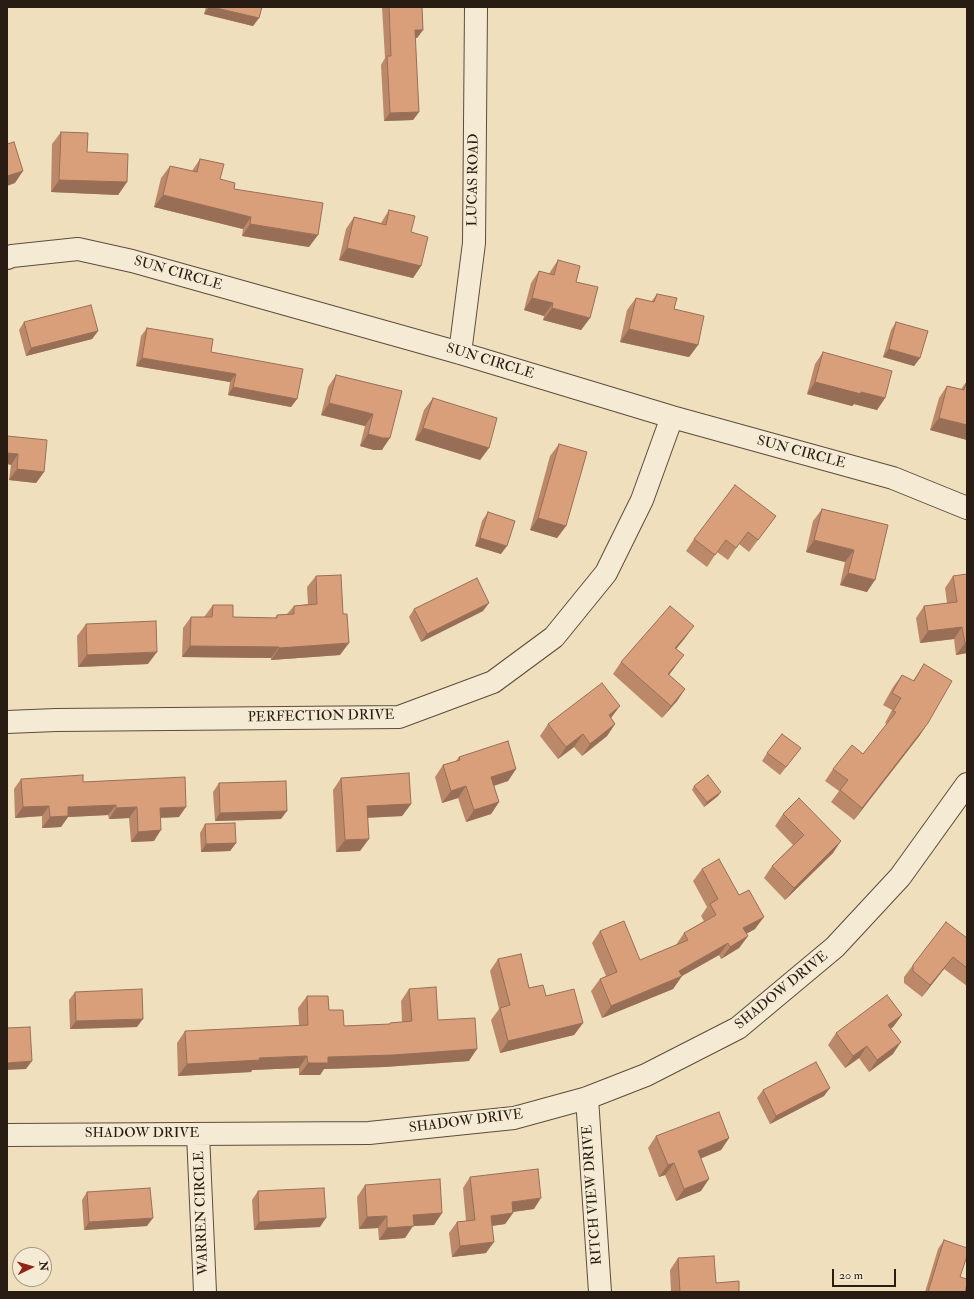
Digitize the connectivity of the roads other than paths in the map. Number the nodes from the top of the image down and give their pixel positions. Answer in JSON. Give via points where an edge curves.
{"nodes":[{"id":1,"x":476,"y":7,"type":"edge"},
{"id":2,"x":7,"y":258,"type":"edge"},
{"id":3,"x":460,"y":353,"type":"junction"},
{"id":4,"x":672,"y":417,"type":"junction"},
{"id":5,"x":967,"y":508,"type":"edge"},
{"id":6,"x":7,"y":722,"type":"edge"},
{"id":7,"x":967,"y":784,"type":"edge"},
{"id":8,"x":587,"y":1098,"type":"junction"},
{"id":9,"x":198,"y":1134,"type":"junction"},
{"id":10,"x":7,"y":1135,"type":"edge"},
{"id":11,"x":205,"y":1292,"type":"edge"},
{"id":12,"x":600,"y":1292,"type":"edge"}],
"edges":[{"from":1,"to":3,"type":"street","name":"LUCAS ROAD","via":[[474,243]]},
{"from":2,"to":3,"type":"street","name":"SUN CIRCLE","via":[[78,249],[132,261]]},
{"from":3,"to":4,"type":"street","name":"SUN CIRCLE"},
{"from":4,"to":5,"type":"street","name":"SUN CIRCLE","via":[[893,478]]},
{"from":4,"to":6,"type":"street","name":"PERFECTION DRIVE","via":[[642,500],[606,573],[554,637],[493,682],[399,717]]},
{"from":7,"to":8,"type":"street","name":"SHADOW DRIVE","via":[[900,877],[835,947],[738,1028],[646,1075]]},
{"from":8,"to":9,"type":"street","name":"SHADOW DRIVE","via":[[514,1118],[369,1133]]},
{"from":8,"to":12,"type":"street","name":"RITCH VIEW DRIVE"},
{"from":9,"to":10,"type":"street","name":"SHADOW DRIVE"},
{"from":9,"to":11,"type":"street","name":"WARREN CIRCLE"}]}
